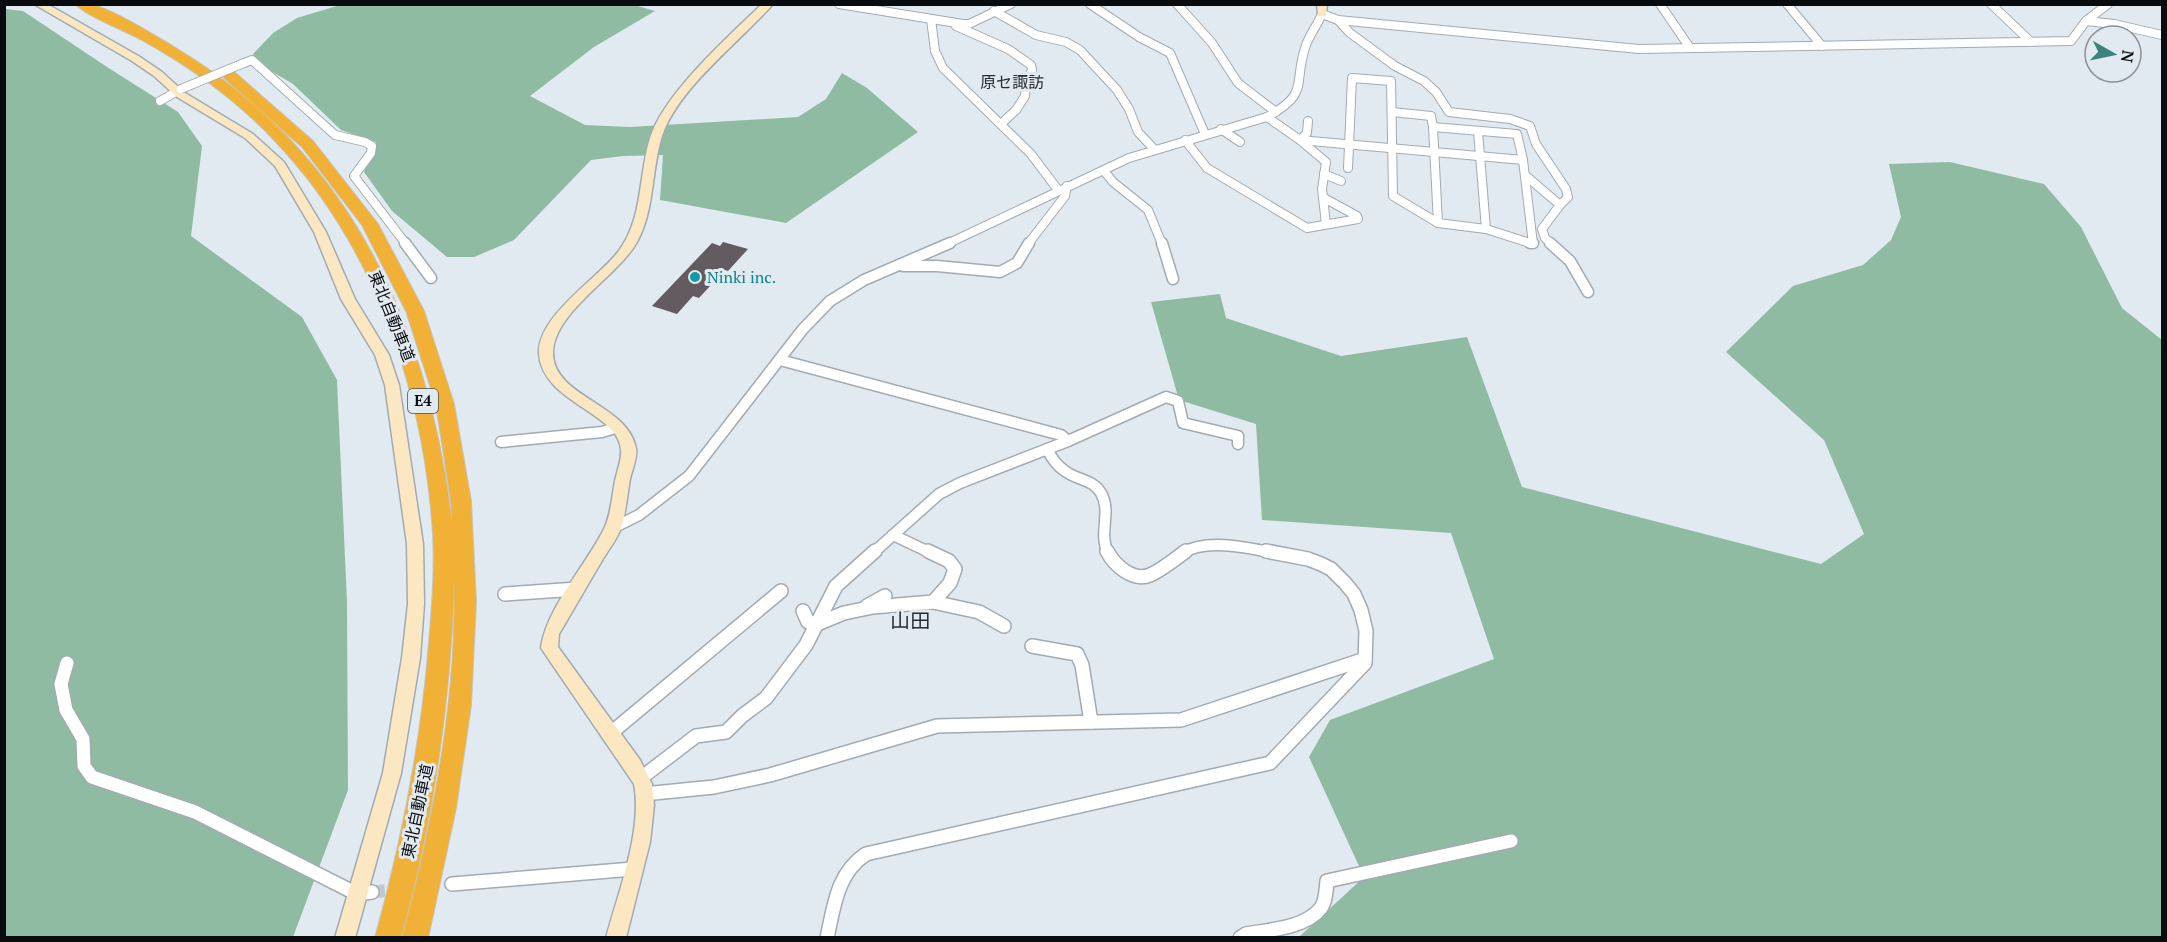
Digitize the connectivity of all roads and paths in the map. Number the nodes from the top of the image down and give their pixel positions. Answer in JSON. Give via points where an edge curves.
{"nodes":[{"id":1,"x":39,"y":4,"type":"edge"},
{"id":2,"x":81,"y":4,"type":"edge"},
{"id":3,"x":108,"y":4,"type":"edge"},
{"id":4,"x":768,"y":4,"type":"edge"},
{"id":5,"x":839,"y":4,"type":"edge"},
{"id":6,"x":1011,"y":4,"type":"edge"},
{"id":7,"x":1090,"y":4,"type":"edge"},
{"id":8,"x":1176,"y":4,"type":"edge"},
{"id":9,"x":1660,"y":4,"type":"edge"},
{"id":10,"x":1787,"y":4,"type":"edge"},
{"id":11,"x":1991,"y":4,"type":"edge"},
{"id":12,"x":2108,"y":4,"type":"edge"},
{"id":13,"x":1322,"y":9,"type":"edge"},
{"id":14,"x":994,"y":11,"type":"junction"},
{"id":15,"x":931,"y":19,"type":"junction"},
{"id":16,"x":1338,"y":20,"type":"junction"},
{"id":17,"x":2086,"y":21,"type":"junction"},
{"id":18,"x":953,"y":23,"type":"junction"},
{"id":19,"x":2163,"y":34,"type":"edge"},
{"id":20,"x":2031,"y":42,"type":"junction"},
{"id":21,"x":1822,"y":46,"type":"junction"},
{"id":22,"x":1690,"y":48,"type":"junction"},
{"id":23,"x":178,"y":90,"type":"junction"},
{"id":24,"x":160,"y":101,"type":"dead end"},
{"id":25,"x":1276,"y":112,"type":"junction"},
{"id":26,"x":1392,"y":112,"type":"junction"},
{"id":27,"x":1267,"y":117,"type":"junction"},
{"id":28,"x":1308,"y":121,"type":"dead end"},
{"id":29,"x":1001,"y":124,"type":"junction"},
{"id":30,"x":1433,"y":127,"type":"junction"},
{"id":31,"x":1221,"y":129,"type":"junction"},
{"id":32,"x":1478,"y":131,"type":"junction"},
{"id":33,"x":1205,"y":134,"type":"junction"},
{"id":34,"x":1185,"y":140,"type":"junction"},
{"id":35,"x":1300,"y":140,"type":"junction"},
{"id":36,"x":1240,"y":142,"type":"dead end"},
{"id":37,"x":1348,"y":144,"type":"junction"},
{"id":38,"x":1391,"y":148,"type":"junction"},
{"id":39,"x":1154,"y":149,"type":"junction"},
{"id":40,"x":1435,"y":153,"type":"junction"},
{"id":41,"x":1480,"y":157,"type":"junction"},
{"id":42,"x":1523,"y":160,"type":"junction"},
{"id":43,"x":1348,"y":168,"type":"dead end"},
{"id":44,"x":1104,"y":171,"type":"junction"},
{"id":45,"x":1324,"y":174,"type":"junction"},
{"id":46,"x":1526,"y":175,"type":"junction"},
{"id":47,"x":1341,"y":181,"type":"dead end"},
{"id":48,"x":1063,"y":188,"type":"junction"},
{"id":49,"x":1324,"y":198,"type":"junction"},
{"id":50,"x":1560,"y":205,"type":"junction"},
{"id":51,"x":1438,"y":223,"type":"junction"},
{"id":52,"x":1326,"y":225,"type":"junction"},
{"id":53,"x":1486,"y":229,"type":"junction"},
{"id":54,"x":900,"y":265,"type":"junction"},
{"id":55,"x":431,"y":278,"type":"dead end"},
{"id":56,"x":1173,"y":279,"type":"dead end"},
{"id":57,"x":1588,"y":292,"type":"dead end"},
{"id":58,"x":780,"y":360,"type":"junction"},
{"id":59,"x":618,"y":427,"type":"junction"},
{"id":60,"x":1068,"y":441,"type":"junction"},
{"id":61,"x":501,"y":442,"type":"dead end"},
{"id":62,"x":1238,"y":444,"type":"dead end"},
{"id":63,"x":1047,"y":449,"type":"junction"},
{"id":64,"x":613,"y":528,"type":"junction"},
{"id":65,"x":893,"y":535,"type":"junction"},
{"id":66,"x":577,"y":589,"type":"junction"},
{"id":67,"x":781,"y":591,"type":"dead end"},
{"id":68,"x":505,"y":594,"type":"dead end"},
{"id":69,"x":885,"y":596,"type":"dead end"},
{"id":70,"x":933,"y":602,"type":"junction"},
{"id":71,"x":862,"y":609,"type":"junction"},
{"id":72,"x":803,"y":611,"type":"dead end"},
{"id":73,"x":816,"y":624,"type":"junction"},
{"id":74,"x":1004,"y":626,"type":"dead end"},
{"id":75,"x":1032,"y":646,"type":"dead end"},
{"id":76,"x":1365,"y":659,"type":"junction"},
{"id":77,"x":67,"y":663,"type":"dead end"},
{"id":78,"x":1091,"y":722,"type":"junction"},
{"id":79,"x":611,"y":733,"type":"junction"},
{"id":80,"x":641,"y":778,"type":"junction"},
{"id":81,"x":644,"y":794,"type":"junction"},
{"id":82,"x":1511,"y":841,"type":"dead end"},
{"id":83,"x":633,"y":870,"type":"junction"},
{"id":84,"x":452,"y":884,"type":"dead end"},
{"id":85,"x":364,"y":893,"type":"junction"},
{"id":86,"x":345,"y":938,"type":"edge"},
{"id":87,"x":388,"y":938,"type":"edge"},
{"id":88,"x":415,"y":938,"type":"edge"},
{"id":89,"x":616,"y":938,"type":"edge"},
{"id":90,"x":827,"y":938,"type":"edge"},
{"id":91,"x":1240,"y":938,"type":"edge"}],
"edges":[{"from":1,"to":23,"type":"street","via":[[136,59]]},
{"from":2,"to":87,"type":"highway","name":"東北自動車道","number":"E4","via":[[196,67],[235,95],[293,150],[347,221],[370,263],[391,307],[419,385],[437,476],[443,534],[443,593],[429,758]]},
{"from":3,"to":88,"type":"highway","name":"東北自動車道","number":"E4","via":[[210,60],[278,114],[316,152],[388,255],[410,301],[439,381],[459,472],[467,586],[463,673],[453,757]]},
{"from":4,"to":59,"type":"street","via":[[670,108],[657,135],[634,238],[622,256],[568,311],[550,337],[546,354],[554,379]]},
{"from":5,"to":15,"type":"street"},
{"from":6,"to":14,"type":"street"},
{"from":7,"to":33,"type":"street","via":[[1170,53]]},
{"from":8,"to":25,"type":"street","via":[[1212,44],[1238,83]]},
{"from":9,"to":22,"type":"street"},
{"from":10,"to":21,"type":"street"},
{"from":11,"to":20,"type":"street"},
{"from":12,"to":17,"type":"street"},
{"from":13,"to":16,"type":"street"},
{"from":13,"to":25,"type":"street","via":[[1308,38],[1300,89]]},
{"from":14,"to":18,"type":"street","via":[[969,24]]},
{"from":14,"to":39,"type":"street","via":[[1036,35],[1066,42],[1080,50],[1111,82],[1129,108],[1138,132]]},
{"from":15,"to":18,"type":"street"},
{"from":15,"to":29,"type":"street","via":[[935,51],[943,68]]},
{"from":16,"to":22,"type":"street","via":[[1639,49]]},
{"from":16,"to":50,"type":"street","via":[[1395,66],[1424,81],[1449,111],[1489,115],[1530,126],[1534,141],[1567,191],[1568,197]]},
{"from":17,"to":19,"type":"street"},
{"from":17,"to":20,"type":"street","via":[[2071,41]]},
{"from":18,"to":29,"type":"street","via":[[1027,60],[1031,66],[1028,91],[1010,118]]},
{"from":20,"to":21,"type":"street"},
{"from":21,"to":22,"type":"street"},
{"from":23,"to":24,"type":"street"},
{"from":23,"to":55,"type":"street","bridge":true,"via":[[252,60],[335,135],[372,146],[372,153],[354,176]]},
{"from":23,"to":85,"type":"street","via":[[249,136],[280,164],[320,232],[340,284],[382,356],[392,386],[415,544],[416,604],[392,773]]},
{"from":25,"to":27,"type":"street"},
{"from":26,"to":30,"type":"street","via":[[1431,116]]},
{"from":26,"to":37,"type":"street","via":[[1391,81],[1352,78]]},
{"from":26,"to":38,"type":"street"},
{"from":27,"to":31,"type":"street"},
{"from":27,"to":35,"type":"street"},
{"from":28,"to":35,"type":"street","via":[[1307,133]]},
{"from":29,"to":48,"type":"street"},
{"from":30,"to":32,"type":"street"},
{"from":30,"to":40,"type":"street"},
{"from":31,"to":33,"type":"street"},
{"from":31,"to":36,"type":"street"},
{"from":32,"to":41,"type":"street"},
{"from":32,"to":42,"type":"street","via":[[1517,134]]},
{"from":33,"to":34,"type":"street"},
{"from":34,"to":39,"type":"street"},
{"from":34,"to":52,"type":"street","via":[[1207,168],[1294,222],[1307,228]]},
{"from":35,"to":37,"type":"street"},
{"from":35,"to":45,"type":"street","via":[[1326,162]]},
{"from":37,"to":38,"type":"street"},
{"from":37,"to":43,"type":"street"},
{"from":38,"to":40,"type":"street"},
{"from":38,"to":51,"type":"street","via":[[1392,196]]},
{"from":39,"to":44,"type":"street"},
{"from":40,"to":41,"type":"street"},
{"from":40,"to":51,"type":"street"},
{"from":41,"to":42,"type":"street"},
{"from":41,"to":53,"type":"street"},
{"from":42,"to":46,"type":"street"},
{"from":44,"to":48,"type":"street"},
{"from":44,"to":56,"type":"street","via":[[1117,188],[1146,207]]},
{"from":45,"to":47,"type":"street"},
{"from":45,"to":49,"type":"street"},
{"from":46,"to":50,"type":"street"},
{"from":46,"to":53,"type":"street","via":[[1533,244]]},
{"from":48,"to":54,"type":"street"},
{"from":48,"to":54,"type":"street","via":[[1065,196],[1017,263],[1007,270]]},
{"from":49,"to":52,"type":"street"},
{"from":49,"to":52,"type":"street","via":[[1358,219]]},
{"from":50,"to":57,"type":"street","via":[[1542,229],[1545,238],[1570,261]]},
{"from":51,"to":53,"type":"street"},
{"from":54,"to":58,"type":"street","via":[[864,280],[830,301]]},
{"from":58,"to":60,"type":"street","via":[[1061,435]]},
{"from":58,"to":64,"type":"street","via":[[689,476],[639,515]]},
{"from":59,"to":61,"type":"street"},
{"from":59,"to":64,"type":"street","via":[[629,449]]},
{"from":60,"to":62,"type":"street","via":[[1166,397],[1178,401],[1183,423],[1238,435]]},
{"from":60,"to":63,"type":"street"},
{"from":63,"to":65,"type":"street","via":[[939,494]]},
{"from":63,"to":76,"type":"street","via":[[1065,472],[1101,492],[1106,509],[1104,546],[1127,572],[1150,575],[1189,549],[1202,546],[1237,546],[1308,559],[1331,569],[1354,594],[1366,632]]},
{"from":64,"to":66,"type":"street"},
{"from":65,"to":70,"type":"street","via":[[949,561],[954,569],[952,580]]},
{"from":65,"to":73,"type":"street","via":[[836,586]]},
{"from":66,"to":68,"type":"street"},
{"from":66,"to":79,"type":"street","via":[[551,633],[549,648]]},
{"from":67,"to":79,"type":"street"},
{"from":69,"to":71,"type":"street"},
{"from":70,"to":71,"type":"street"},
{"from":70,"to":74,"type":"street","via":[[978,612]]},
{"from":71,"to":73,"type":"street"},
{"from":72,"to":73,"type":"street","via":[[808,622]]},
{"from":73,"to":80,"type":"street","via":[[797,659],[766,698],[726,732],[696,736]]},
{"from":75,"to":78,"type":"street","via":[[1077,654]]},
{"from":76,"to":78,"type":"street","via":[[1181,720]]},
{"from":76,"to":90,"type":"street","via":[[1270,763],[855,859],[843,876]]},
{"from":77,"to":85,"type":"street","via":[[61,684],[66,710],[83,739],[84,766],[92,777],[195,812]]},
{"from":78,"to":81,"type":"street","via":[[937,726],[770,775],[714,787]]},
{"from":79,"to":80,"type":"street"},
{"from":80,"to":81,"type":"street"},
{"from":81,"to":83,"type":"street","via":[[643,827]]},
{"from":82,"to":91,"type":"street","via":[[1327,881],[1325,900],[1311,918]]},
{"from":83,"to":84,"type":"street"},
{"from":83,"to":89,"type":"street"},
{"from":85,"to":86,"type":"street"}]}
